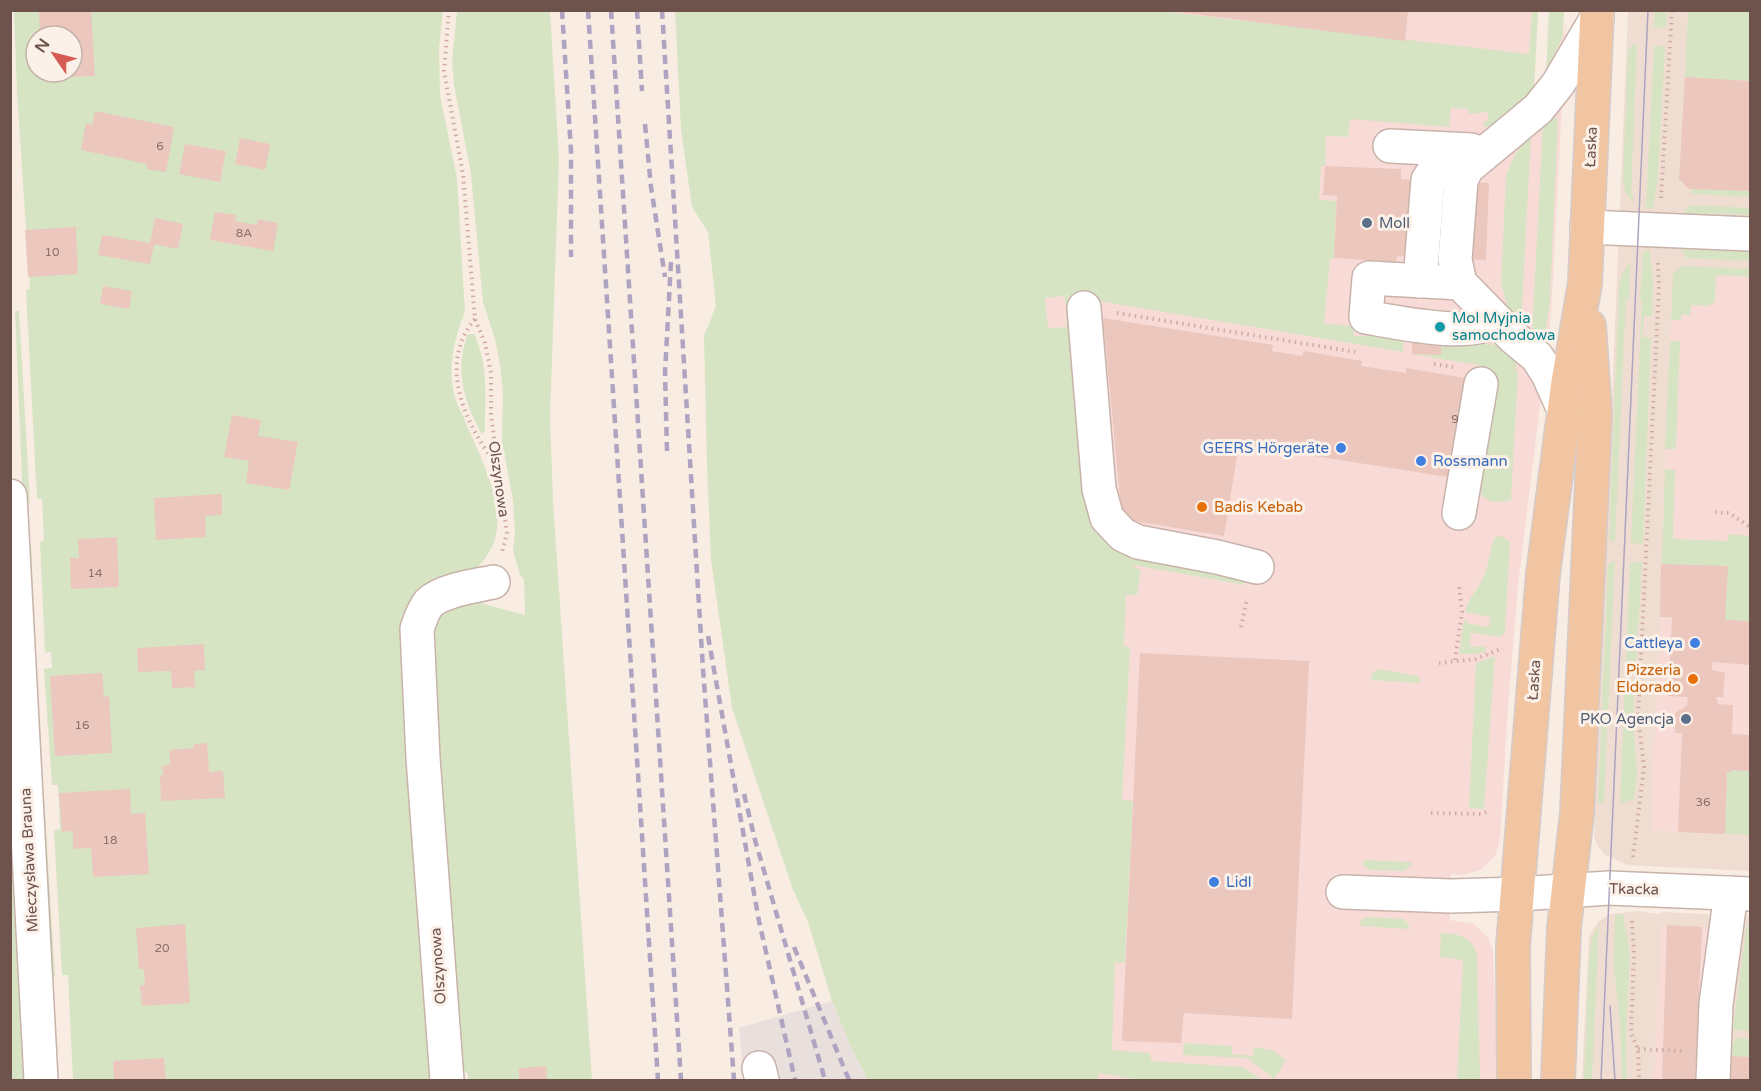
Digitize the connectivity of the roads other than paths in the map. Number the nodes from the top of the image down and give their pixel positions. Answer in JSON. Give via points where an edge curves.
{"nodes":[{"id":1,"x":1597,"y":14,"type":"edge"},
{"id":2,"x":1390,"y":146,"type":"dead end"},
{"id":3,"x":1488,"y":150,"type":"junction"},
{"id":4,"x":1587,"y":227,"type":"junction"},
{"id":5,"x":1750,"y":234,"type":"edge"},
{"id":6,"x":1420,"y":281,"type":"junction"},
{"id":7,"x":1460,"y":283,"type":"junction"},
{"id":8,"x":1585,"y":283,"type":"junction"},
{"id":9,"x":1084,"y":308,"type":"road end"},
{"id":10,"x":1481,"y":325,"type":"junction"},
{"id":11,"x":1481,"y":384,"type":"road end"},
{"id":12,"x":1564,"y":410,"type":"junction"},
{"id":13,"x":10,"y":496,"type":"edge"},
{"id":14,"x":1460,"y":513,"type":"dead end"},
{"id":15,"x":1253,"y":578,"type":"road end"},
{"id":16,"x":493,"y":582,"type":"road end"},
{"id":17,"x":1568,"y":891,"type":"junction"},
{"id":18,"x":1343,"y":892,"type":"dead end"},
{"id":19,"x":1518,"y":894,"type":"junction"},
{"id":20,"x":1741,"y":894,"type":"edge"},
{"id":21,"x":1713,"y":1066,"type":"edge"},
{"id":22,"x":41,"y":1080,"type":"edge"},
{"id":23,"x":447,"y":1080,"type":"edge"},
{"id":24,"x":1514,"y":1080,"type":"edge"},
{"id":25,"x":1558,"y":1080,"type":"edge"}],
"edges":[{"from":1,"to":3,"type":"street","via":[[1558,84],[1538,109]]},
{"from":1,"to":4,"type":"main road","name":"Łaska"},
{"from":2,"to":3,"type":"street"},
{"from":3,"to":6,"type":"street","via":[[1444,163],[1432,172],[1428,180]]},
{"from":3,"to":7,"type":"street","via":[[1467,168],[1461,180],[1455,260]]},
{"from":4,"to":5,"type":"street"},
{"from":4,"to":8,"type":"main road","name":"Łaska"},
{"from":6,"to":7,"type":"street"},
{"from":6,"to":10,"type":"street","via":[[1369,278],[1366,317],[1413,326]]},
{"from":7,"to":10,"type":"street"},
{"from":8,"to":12,"type":"main road","name":"Łaska"},
{"from":8,"to":17,"type":"main road","name":"Łaska","via":[[1595,414],[1577,813]]},
{"from":9,"to":15,"type":"street","via":[[1099,489],[1107,518],[1137,542],[1217,557]]},
{"from":10,"to":12,"type":"street","via":[[1536,357]]},
{"from":11,"to":14,"type":"street"},
{"from":12,"to":19,"type":"main road","name":"Łaska","via":[[1543,574]]},
{"from":13,"to":22,"type":"street","name":"Mieczysława Brauna"},
{"from":16,"to":23,"type":"street","name":"Olszynowa","via":[[442,595],[429,603],[417,629]]},
{"from":17,"to":19,"type":"street","name":"Tkacka"},
{"from":17,"to":20,"type":"street","name":"Tkacka","via":[[1632,888]]},
{"from":17,"to":25,"type":"main road","name":"Łaska"},
{"from":18,"to":19,"type":"street","name":"Tkacka"},
{"from":19,"to":24,"type":"main road","name":"Łaska","via":[[1512,968]]},
{"from":20,"to":21,"type":"street","via":[[1716,1004]]}]}
